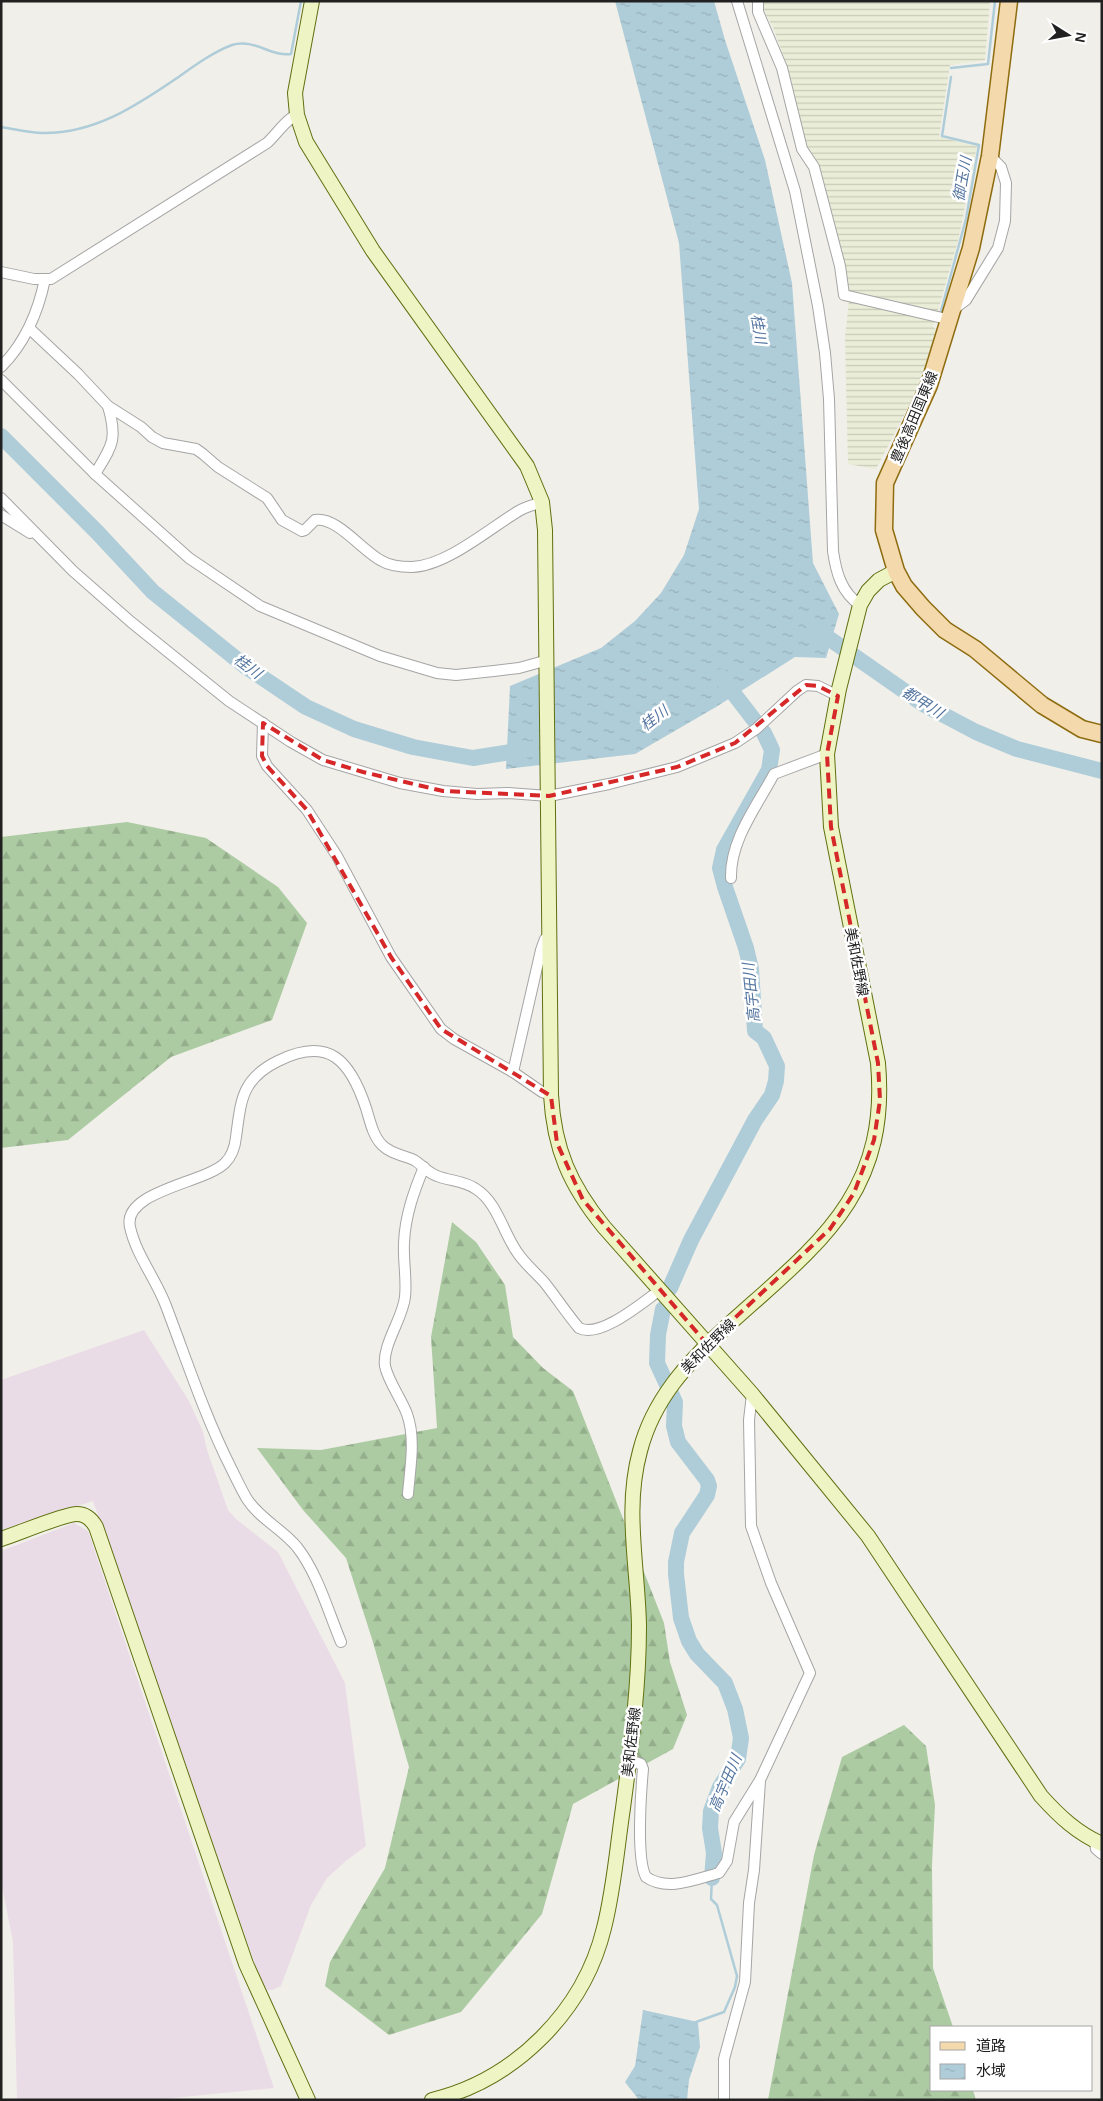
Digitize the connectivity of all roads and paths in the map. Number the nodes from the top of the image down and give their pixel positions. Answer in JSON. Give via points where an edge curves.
{"nodes":[{"id":1,"x":312,"y":1,"type":"edge"},
{"id":2,"x":737,"y":1,"type":"edge"},
{"id":3,"x":758,"y":1,"type":"edge"},
{"id":4,"x":1009,"y":1,"type":"edge"},
{"id":5,"x":296,"y":115,"type":"junction"},
{"id":6,"x":990,"y":156,"type":"junction"},
{"id":7,"x":1,"y":272,"type":"edge"},
{"id":8,"x":45,"y":279,"type":"junction"},
{"id":9,"x":952,"y":314,"type":"junction"},
{"id":10,"x":30,"y":329,"type":"junction"},
{"id":11,"x":1,"y":367,"type":"edge"},
{"id":12,"x":1,"y":380,"type":"edge"},
{"id":13,"x":108,"y":406,"type":"junction"},
{"id":14,"x":94,"y":474,"type":"junction"},
{"id":15,"x":1,"y":498,"type":"edge"},
{"id":16,"x":542,"y":502,"type":"junction"},
{"id":17,"x":1,"y":515,"type":"edge"},
{"id":18,"x":43,"y":541,"type":"junction"},
{"id":19,"x":896,"y":571,"type":"junction"},
{"id":20,"x":858,"y":611,"type":"junction"},
{"id":21,"x":548,"y":662,"type":"junction"},
{"id":22,"x":839,"y":692,"type":"junction"},
{"id":23,"x":263,"y":723,"type":"junction"},
{"id":24,"x":1102,"y":734,"type":"edge"},
{"id":25,"x":827,"y":754,"type":"junction"},
{"id":26,"x":549,"y":793,"type":"junction"},
{"id":27,"x":731,"y":878,"type":"dead end"},
{"id":28,"x":549,"y":936,"type":"junction"},
{"id":29,"x":513,"y":1072,"type":"junction"},
{"id":30,"x":551,"y":1095,"type":"junction"},
{"id":31,"x":424,"y":1167,"type":"junction"},
{"id":32,"x":660,"y":1290,"type":"junction"},
{"id":33,"x":708,"y":1344,"type":"junction"},
{"id":34,"x":752,"y":1394,"type":"junction"},
{"id":35,"x":408,"y":1494,"type":"dead end"},
{"id":36,"x":1,"y":1539,"type":"edge"},
{"id":37,"x":341,"y":1642,"type":"dead end"},
{"id":38,"x":630,"y":1760,"type":"junction"},
{"id":39,"x":760,"y":1780,"type":"junction"},
{"id":40,"x":1098,"y":1843,"type":"edge"},
{"id":41,"x":1102,"y":1854,"type":"edge"},
{"id":42,"x":308,"y":2100,"type":"edge"},
{"id":43,"x":432,"y":2100,"type":"edge"},
{"id":44,"x":724,"y":2100,"type":"edge"}],
"edges":[{"from":1,"to":5,"type":"street","via":[[298,71]]},
{"from":2,"to":20,"type":"street","via":[[786,160],[802,224],[825,353],[833,551],[842,582]]},
{"from":3,"to":9,"type":"street","via":[[758,12],[782,68],[802,148],[814,167],[840,266],[844,295]]},
{"from":4,"to":6,"type":"main road","name":"豊後高田国東線"},
{"from":5,"to":8,"type":"street","via":[[255,151]]},
{"from":5,"to":16,"type":"street","via":[[312,154],[373,251],[527,466]]},
{"from":6,"to":9,"type":"main road","name":"豊後高田国東線","via":[[971,248]]},
{"from":6,"to":9,"type":"street","via":[[1001,167],[1006,183],[1005,221],[998,248],[966,300]]},
{"from":7,"to":8,"type":"street"},
{"from":8,"to":10,"type":"street"},
{"from":9,"to":19,"type":"main road","name":"豊後高田国東線","via":[[929,385],[885,484],[884,530]]},
{"from":10,"to":11,"type":"street"},
{"from":10,"to":13,"type":"street"},
{"from":12,"to":14,"type":"street"},
{"from":13,"to":14,"type":"street","via":[[113,441]]},
{"from":13,"to":16,"type":"street","via":[[163,443],[203,454],[267,498],[282,520],[302,531],[315,520],[324,520],[385,563],[412,567],[432,563],[517,512]]},
{"from":14,"to":21,"type":"street","via":[[189,558],[260,606],[292,620],[380,656],[437,673],[456,675]]},
{"from":15,"to":18,"type":"street"},
{"from":16,"to":21,"type":"street","via":[[546,530]]},
{"from":17,"to":18,"type":"street"},
{"from":18,"to":23,"type":"street","via":[[131,622],[229,701]]},
{"from":19,"to":20,"type":"street","name":"美和佐野線","via":[[879,580],[868,591]]},
{"from":19,"to":24,"type":"main road","name":"豊後高田国東線","via":[[904,586],[945,630],[975,649],[1042,705],[1082,729]]},
{"from":20,"to":22,"type":"street","name":"美和佐野線"},
{"from":21,"to":26,"type":"street"},
{"from":22,"to":25,"type":"street","name":"美和佐野線"},
{"from":22,"to":26,"type":"street","via":[[806,685],[735,743],[677,767],[632,780]]},
{"from":23,"to":26,"type":"street","via":[[323,760],[400,783],[443,791]]},
{"from":23,"to":29,"type":"street","via":[[262,756],[267,766],[312,818],[337,856],[392,957],[435,1021],[447,1035]]},
{"from":25,"to":27,"type":"street","via":[[774,774],[739,839],[731,865]]},
{"from":25,"to":33,"type":"street","name":"美和佐野線","via":[[831,827],[878,1063],[880,1100],[874,1140],[854,1193],[830,1229]]},
{"from":26,"to":28,"type":"street"},
{"from":28,"to":29,"type":"street","via":[[541,950]]},
{"from":28,"to":30,"type":"street"},
{"from":29,"to":30,"type":"street"},
{"from":30,"to":32,"type":"street","via":[[557,1144],[576,1188],[604,1227]]},
{"from":31,"to":32,"type":"street","via":[[432,1174],[477,1189],[486,1197],[515,1250],[582,1330],[592,1331],[606,1326]]},
{"from":31,"to":35,"type":"street","via":[[406,1220],[405,1298],[386,1361],[410,1428]]},
{"from":31,"to":37,"type":"street","via":[[386,1149],[379,1142],[361,1093],[348,1070],[330,1054],[310,1050],[275,1062],[250,1082],[241,1100],[235,1144],[227,1162],[209,1174],[150,1196],[130,1215],[131,1230],[165,1302],[197,1394],[218,1442],[248,1501],[288,1537],[307,1562]]},
{"from":32,"to":33,"type":"street"},
{"from":33,"to":34,"type":"street"},
{"from":33,"to":38,"type":"street","name":"美和佐野線","via":[[664,1395],[646,1431],[634,1474],[632,1492],[639,1649]]},
{"from":34,"to":39,"type":"street","via":[[749,1420],[751,1526],[771,1583],[810,1672]]},
{"from":34,"to":40,"type":"street","via":[[885,1559],[1041,1796],[1068,1824]]},
{"from":36,"to":42,"type":"street","via":[[72,1514],[87,1516],[96,1527],[246,1964]]},
{"from":38,"to":39,"type":"street","via":[[644,1768],[640,1822],[645,1875],[654,1882],[667,1885],[719,1873],[727,1861],[734,1822]]},
{"from":38,"to":43,"type":"street","name":"美和佐野線","via":[[609,1905],[596,1956],[571,2003],[537,2043],[516,2060],[470,2087]]},
{"from":39,"to":44,"type":"street","via":[[754,1870],[748,1903],[745,1982],[724,2059]]},
{"from":40,"to":41,"type":"street","via":[[1096,1849]]}]}
